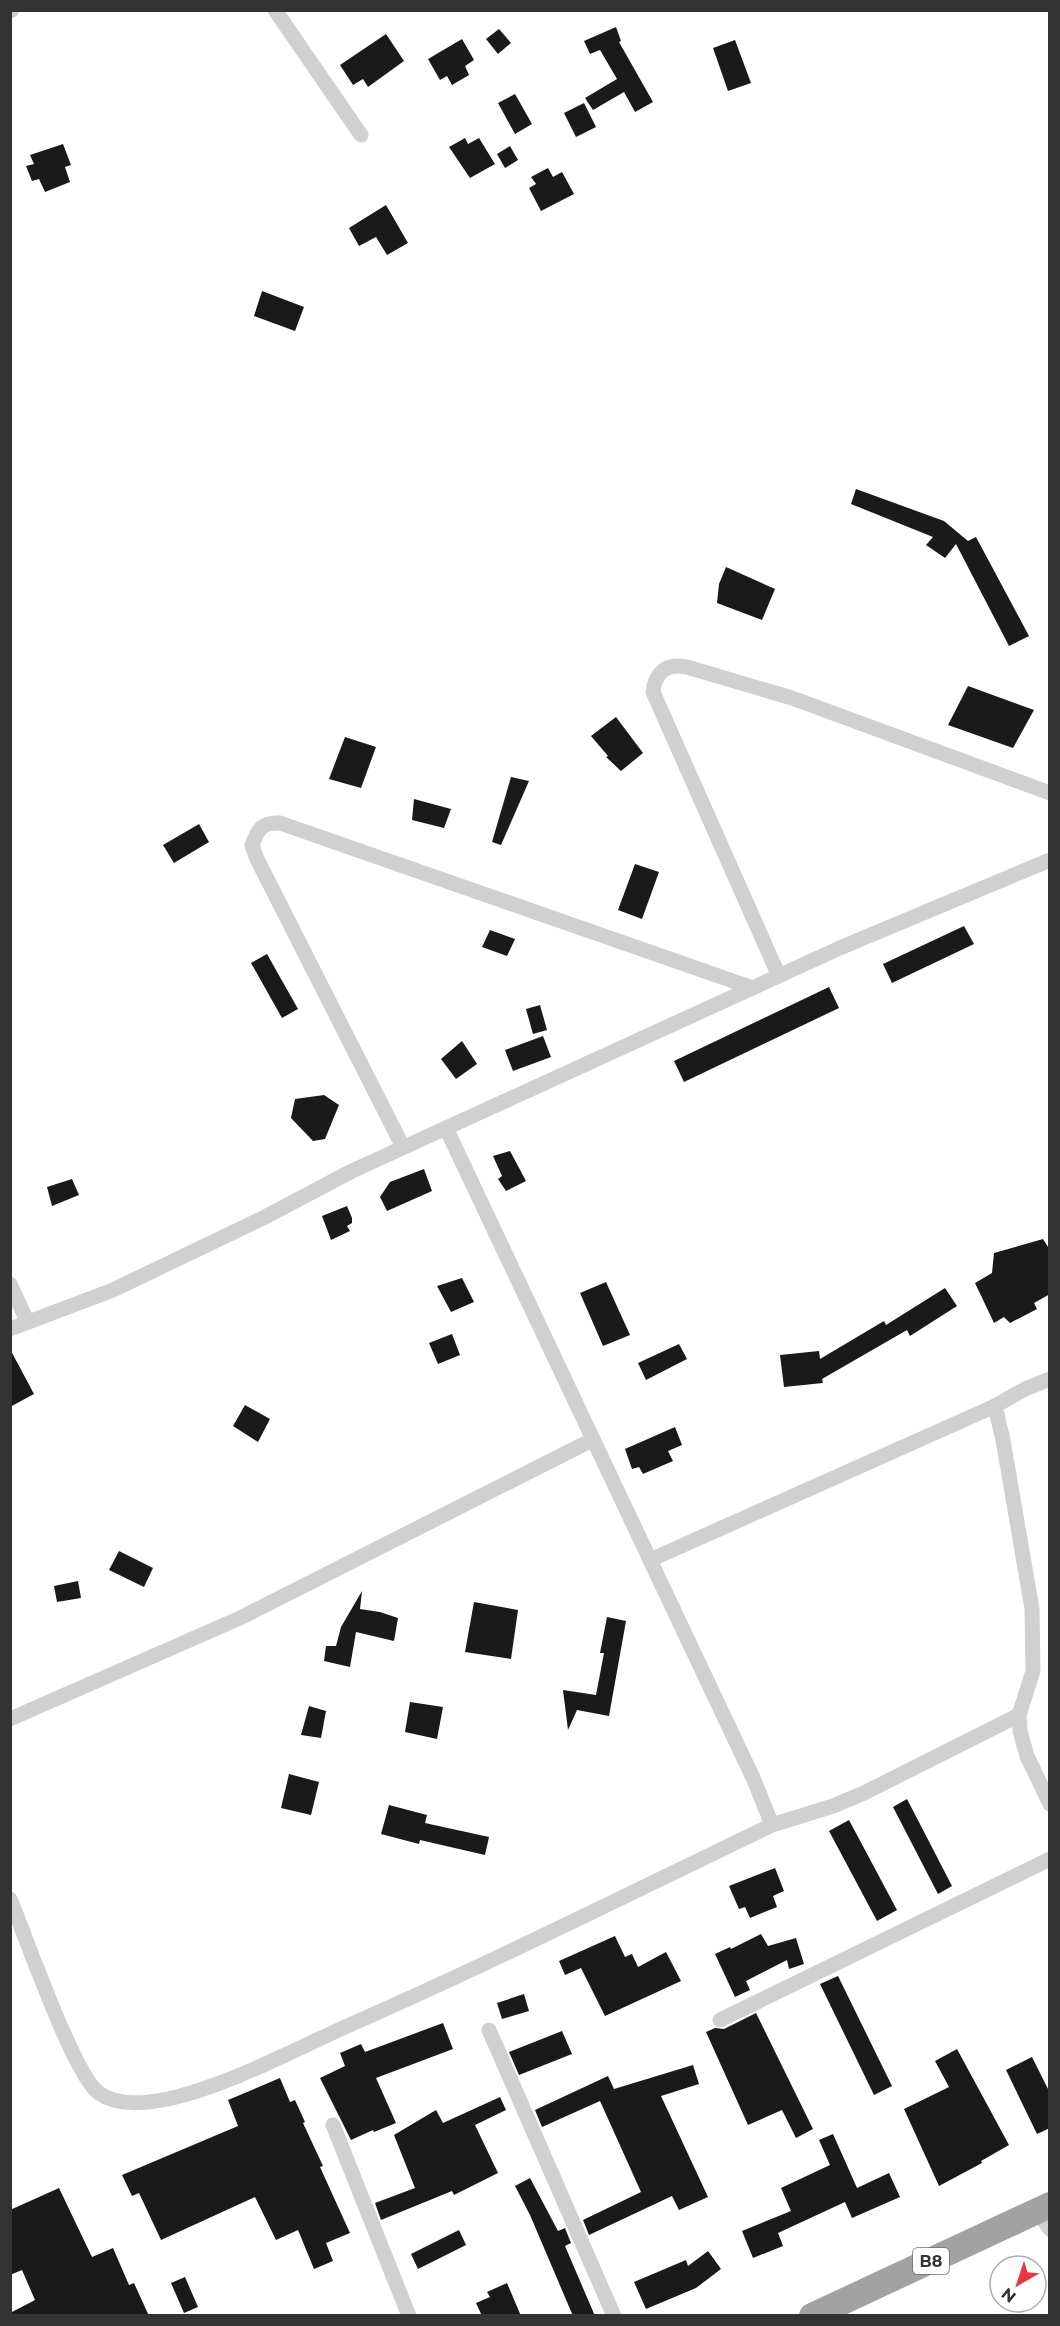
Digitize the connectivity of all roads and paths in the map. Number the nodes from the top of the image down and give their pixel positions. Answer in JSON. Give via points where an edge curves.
{"nodes":[{"id":1,"x":275,"y":10,"type":"edge"},
{"id":2,"x":361,"y":135,"type":"dead end"},
{"id":3,"x":1050,"y":793,"type":"edge"},
{"id":4,"x":1050,"y":860,"type":"edge"},
{"id":5,"x":779,"y":976,"type":"junction"},
{"id":6,"x":753,"y":988,"type":"junction"},
{"id":7,"x":446,"y":1128,"type":"junction"},
{"id":8,"x":403,"y":1148,"type":"junction"},
{"id":9,"x":10,"y":1284,"type":"edge"},
{"id":10,"x":27,"y":1322,"type":"junction"},
{"id":11,"x":10,"y":1329,"type":"edge"},
{"id":12,"x":1050,"y":1379,"type":"edge"},
{"id":13,"x":995,"y":1406,"type":"junction"},
{"id":14,"x":592,"y":1440,"type":"junction"},
{"id":15,"x":650,"y":1560,"type":"junction"},
{"id":16,"x":1019,"y":1714,"type":"junction"},
{"id":17,"x":10,"y":1719,"type":"edge"},
{"id":18,"x":1050,"y":1804,"type":"edge"},
{"id":19,"x":772,"y":1825,"type":"junction"},
{"id":20,"x":1050,"y":1859,"type":"edge"},
{"id":21,"x":10,"y":1899,"type":"edge"},
{"id":22,"x":720,"y":2020,"type":"dead end"},
{"id":23,"x":489,"y":2030,"type":"dead end"},
{"id":24,"x":333,"y":2126,"type":"dead end"},
{"id":25,"x":1045,"y":2215,"type":"edge"},
{"id":26,"x":409,"y":2316,"type":"edge"},
{"id":27,"x":614,"y":2316,"type":"edge"},
{"id":28,"x":812,"y":2316,"type":"edge"}],
"edges":[{"from":1,"to":2,"type":"street"},
{"from":3,"to":5,"type":"street","via":[[792,698],[687,667],[667,667],[654,680],[653,692]]},
{"from":4,"to":5,"type":"street"},
{"from":5,"to":6,"type":"street"},
{"from":6,"to":7,"type":"street"},
{"from":6,"to":8,"type":"street","via":[[280,823],[267,823],[260,827],[252,845],[257,859]]},
{"from":7,"to":8,"type":"street"},
{"from":7,"to":14,"type":"street"},
{"from":8,"to":10,"type":"street","via":[[113,1290]]},
{"from":9,"to":10,"type":"street"},
{"from":10,"to":11,"type":"street"},
{"from":12,"to":13,"type":"street"},
{"from":13,"to":15,"type":"street"},
{"from":13,"to":16,"type":"street","via":[[1032,1609],[1033,1671]]},
{"from":14,"to":15,"type":"street"},
{"from":14,"to":17,"type":"street","via":[[240,1618]]},
{"from":15,"to":19,"type":"street"},
{"from":16,"to":18,"type":"street","via":[[1028,1756]]},
{"from":16,"to":19,"type":"street","via":[[864,1793]]},
{"from":19,"to":21,"type":"street","via":[[463,1975],[212,2086],[167,2099],[134,2103],[99,2094],[86,2078],[70,2048]]},
{"from":20,"to":22,"type":"street"},
{"from":23,"to":27,"type":"street"},
{"from":24,"to":26,"type":"street"},
{"from":25,"to":28,"type":"highway","number":"B8"}]}
